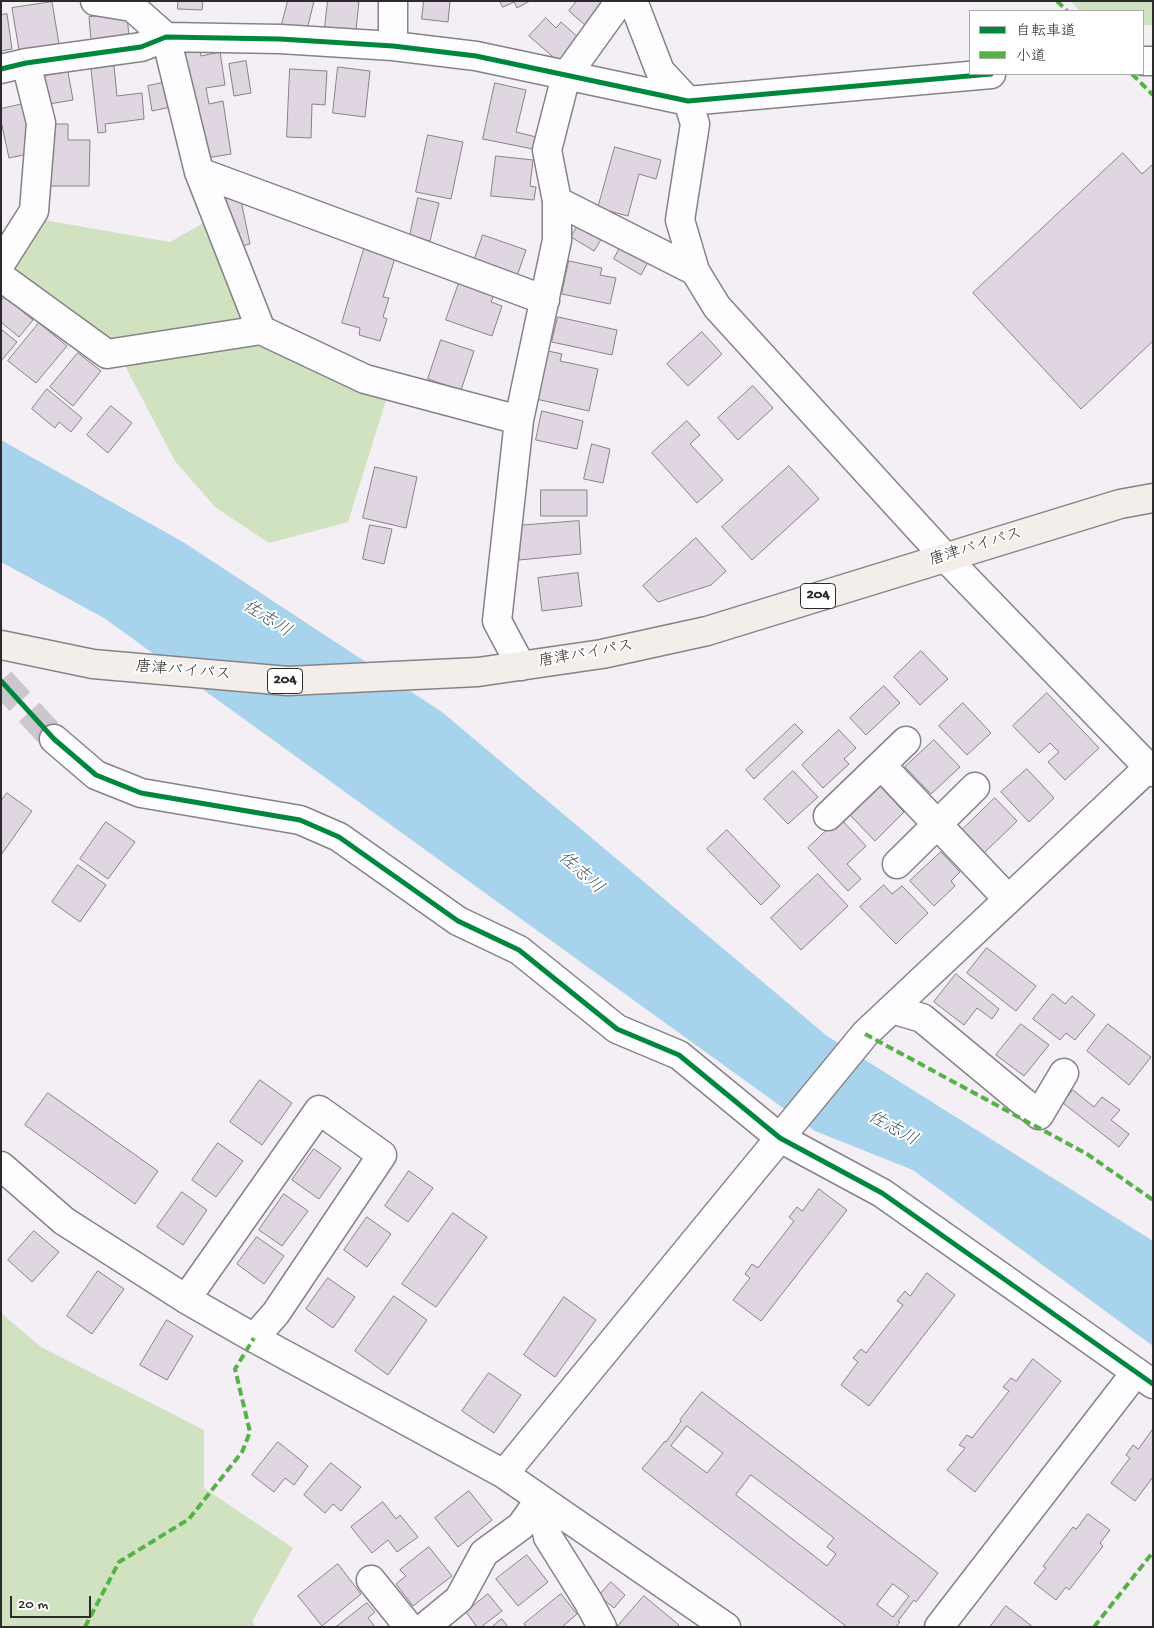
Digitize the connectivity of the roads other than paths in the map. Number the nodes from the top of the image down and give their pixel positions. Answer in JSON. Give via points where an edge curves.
{"nodes":[{"id":1,"x":96,"y":1,"type":"edge"},
{"id":2,"x":393,"y":1,"type":"edge"},
{"id":3,"x":620,"y":1,"type":"edge"},
{"id":4,"x":633,"y":1,"type":"edge"},
{"id":5,"x":166,"y":37,"type":"junction"},
{"id":6,"x":393,"y":46,"type":"junction"},
{"id":7,"x":14,"y":66,"type":"edge"},
{"id":8,"x":981,"y":75,"type":"edge"},
{"id":9,"x":566,"y":76,"type":"junction"},
{"id":10,"x":688,"y":102,"type":"junction"},
{"id":11,"x":198,"y":172,"type":"junction"},
{"id":12,"x":556,"y":201,"type":"junction"},
{"id":13,"x":1,"y":263,"type":"edge"},
{"id":14,"x":695,"y":271,"type":"junction"},
{"id":15,"x":1,"y":277,"type":"edge"},
{"id":16,"x":545,"y":300,"type":"junction"},
{"id":17,"x":261,"y":330,"type":"junction"},
{"id":18,"x":519,"y":420,"type":"junction"},
{"id":19,"x":1153,"y":498,"type":"edge"},
{"id":20,"x":945,"y":557,"type":"junction"},
{"id":21,"x":1,"y":645,"type":"edge"},
{"id":22,"x":521,"y":666,"type":"junction"},
{"id":23,"x":54,"y":740,"type":"tunnel mouth"},
{"id":24,"x":906,"y":740,"type":"dead end"},
{"id":25,"x":881,"y":765,"type":"junction"},
{"id":26,"x":1150,"y":770,"type":"edge"},
{"id":27,"x":975,"y":787,"type":"dead end"},
{"id":28,"x":828,"y":816,"type":"dead end"},
{"id":29,"x":937,"y":824,"type":"junction"},
{"id":30,"x":897,"y":864,"type":"dead end"},
{"id":31,"x":1008,"y":899,"type":"junction"},
{"id":32,"x":892,"y":1009,"type":"junction"},
{"id":33,"x":1064,"y":1073,"type":"dead end"},
{"id":34,"x":780,"y":1138,"type":"junction"},
{"id":35,"x":1,"y":1166,"type":"edge"},
{"id":36,"x":186,"y":1299,"type":"junction"},
{"id":37,"x":254,"y":1338,"type":"junction"},
{"id":38,"x":1144,"y":1378,"type":"edge"},
{"id":39,"x":504,"y":1474,"type":"junction"},
{"id":40,"x":540,"y":1499,"type":"junction"},
{"id":41,"x":371,"y":1580,"type":"dead end"},
{"id":42,"x":410,"y":1627,"type":"edge"},
{"id":43,"x":424,"y":1627,"type":"edge"},
{"id":44,"x":602,"y":1627,"type":"edge"},
{"id":45,"x":726,"y":1627,"type":"edge"},
{"id":46,"x":939,"y":1627,"type":"edge"}],
"edges":[{"from":1,"to":5,"type":"street","via":[[132,7]]},
{"from":2,"to":6,"type":"street"},
{"from":3,"to":9,"type":"street"},
{"from":4,"to":10,"type":"street","via":[[660,71]]},
{"from":5,"to":6,"type":"street","via":[[280,39]]},
{"from":5,"to":7,"type":"street","via":[[141,47]]},
{"from":5,"to":11,"type":"street"},
{"from":6,"to":9,"type":"street","via":[[476,56]]},
{"from":7,"to":13,"type":"street","via":[[41,123],[34,211]]},
{"from":8,"to":10,"type":"street"},
{"from":9,"to":10,"type":"street"},
{"from":9,"to":12,"type":"street","via":[[547,150]]},
{"from":10,"to":14,"type":"street","via":[[695,124],[680,220]]},
{"from":11,"to":16,"type":"street"},
{"from":11,"to":17,"type":"street"},
{"from":12,"to":14,"type":"street"},
{"from":12,"to":16,"type":"street","via":[[557,240]]},
{"from":14,"to":20,"type":"street","via":[[717,307]]},
{"from":15,"to":17,"type":"street","via":[[106,354]]},
{"from":16,"to":18,"type":"street"},
{"from":17,"to":18,"type":"street","via":[[365,379]]},
{"from":18,"to":22,"type":"street","via":[[497,621]]},
{"from":19,"to":20,"type":"highway","name":"唐津バイパス","number":"204","via":[[1120,504]]},
{"from":20,"to":22,"type":"highway","name":"唐津バイパス","number":"204","via":[[707,630],[602,654]]},
{"from":20,"to":26,"type":"street"},
{"from":21,"to":22,"type":"highway","name":"唐津バイパス","number":"204","via":[[92,664],[288,681],[478,672]]},
{"from":23,"to":34,"type":"street","via":[[96,775],[141,793],[300,820],[338,837],[458,921],[519,950],[617,1029],[678,1055]]},
{"from":24,"to":25,"type":"street"},
{"from":25,"to":28,"type":"street"},
{"from":25,"to":29,"type":"street"},
{"from":26,"to":31,"type":"street"},
{"from":27,"to":29,"type":"street"},
{"from":29,"to":30,"type":"street"},
{"from":29,"to":31,"type":"street"},
{"from":31,"to":32,"type":"street"},
{"from":32,"to":33,"type":"street","via":[[922,1018],[1039,1115]]},
{"from":32,"to":34,"type":"street","via":[[865,1034]]},
{"from":34,"to":38,"type":"street","via":[[882,1193]]},
{"from":34,"to":39,"type":"street"},
{"from":35,"to":36,"type":"street","via":[[64,1221]]},
{"from":36,"to":37,"type":"street"},
{"from":36,"to":37,"type":"street","via":[[318,1110],[382,1155],[276,1313]]},
{"from":37,"to":39,"type":"street"},
{"from":38,"to":46,"type":"street"},
{"from":39,"to":40,"type":"street"},
{"from":40,"to":43,"type":"street","via":[[521,1526],[484,1553],[459,1599]]},
{"from":40,"to":44,"type":"street","via":[[548,1537]]},
{"from":40,"to":45,"type":"street"},
{"from":41,"to":42,"type":"street"}]}
